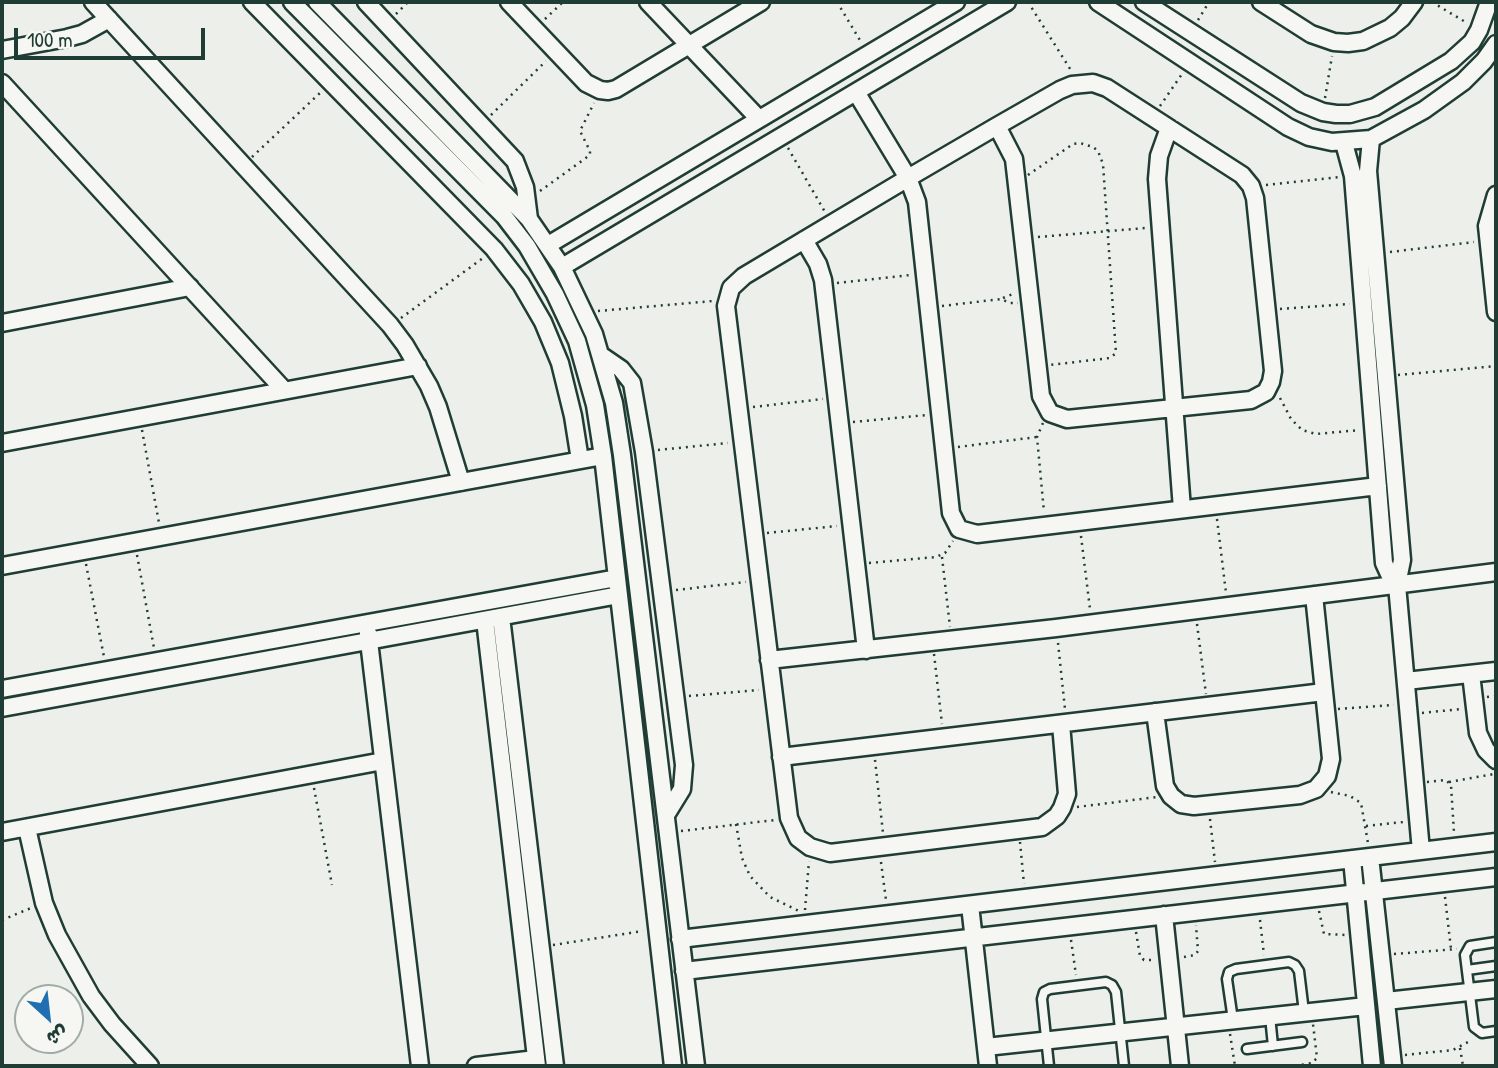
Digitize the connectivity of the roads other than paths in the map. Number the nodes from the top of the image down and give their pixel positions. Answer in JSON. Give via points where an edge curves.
{"nodes":[{"id":1,"x":93,"y":2,"type":"edge"},
{"id":2,"x":252,"y":2,"type":"edge"},
{"id":3,"x":292,"y":2,"type":"edge"},
{"id":4,"x":317,"y":2,"type":"edge"},
{"id":5,"x":366,"y":2,"type":"edge"},
{"id":6,"x":509,"y":2,"type":"edge"},
{"id":7,"x":648,"y":2,"type":"edge"},
{"id":8,"x":761,"y":2,"type":"edge"},
{"id":9,"x":956,"y":2,"type":"edge"},
{"id":10,"x":1007,"y":2,"type":"edge"},
{"id":11,"x":1098,"y":2,"type":"edge"},
{"id":12,"x":1144,"y":2,"type":"edge"},
{"id":13,"x":1261,"y":2,"type":"edge"},
{"id":14,"x":1414,"y":2,"type":"edge"},
{"id":15,"x":1489,"y":2,"type":"edge"},
{"id":16,"x":109,"y":19,"type":"junction"},
{"id":17,"x":1496,"y":44,"type":"edge"},
{"id":18,"x":689,"y":45,"type":"junction"},
{"id":19,"x":2,"y":50,"type":"edge"},
{"id":20,"x":2,"y":83,"type":"edge"},
{"id":21,"x":1281,"y":90,"type":"junction"},
{"id":22,"x":856,"y":92,"type":"junction"},
{"id":23,"x":1265,"y":113,"type":"junction"},
{"id":24,"x":760,"y":119,"type":"junction"},
{"id":25,"x":998,"y":126,"type":"junction"},
{"id":26,"x":1169,"y":128,"type":"junction"},
{"id":27,"x":1371,"y":139,"type":"junction"},
{"id":28,"x":1343,"y":143,"type":"junction"},
{"id":29,"x":908,"y":178,"type":"junction"},
{"id":30,"x":1496,"y":195,"type":"edge"},
{"id":31,"x":529,"y":219,"type":"junction"},
{"id":32,"x":804,"y":240,"type":"junction"},
{"id":33,"x":548,"y":245,"type":"junction"},
{"id":34,"x":562,"y":267,"type":"junction"},
{"id":35,"x":190,"y":287,"type":"junction"},
{"id":36,"x":1496,"y":312,"type":"edge"},
{"id":37,"x":2,"y":323,"type":"edge"},
{"id":38,"x":602,"y":356,"type":"junction"},
{"id":39,"x":418,"y":366,"type":"junction"},
{"id":40,"x":284,"y":390,"type":"junction"},
{"id":41,"x":1174,"y":408,"type":"junction"},
{"id":42,"x":2,"y":443,"type":"edge"},
{"id":43,"x":603,"y":456,"type":"junction"},
{"id":44,"x":580,"y":460,"type":"junction"},
{"id":45,"x":461,"y":482,"type":"junction"},
{"id":46,"x":1378,"y":486,"type":"junction"},
{"id":47,"x":1182,"y":509,"type":"junction"},
{"id":48,"x":629,"y":510,"type":"junction"},
{"id":49,"x":610,"y":512,"type":"junction"},
{"id":50,"x":2,"y":566,"type":"edge"},
{"id":51,"x":1496,"y":572,"type":"edge"},
{"id":52,"x":617,"y":578,"type":"junction"},
{"id":53,"x":1397,"y":585,"type":"junction"},
{"id":54,"x":619,"y":595,"type":"junction"},
{"id":55,"x":1314,"y":596,"type":"junction"},
{"id":56,"x":493,"y":618,"type":"junction"},
{"id":57,"x":367,"y":623,"type":"junction"},
{"id":58,"x":369,"y":641,"type":"junction"},
{"id":59,"x":866,"y":650,"type":"junction"},
{"id":60,"x":769,"y":660,"type":"junction"},
{"id":61,"x":1496,"y":671,"type":"edge"},
{"id":62,"x":1471,"y":674,"type":"junction"},
{"id":63,"x":1406,"y":681,"type":"junction"},
{"id":64,"x":2,"y":689,"type":"edge"},
{"id":65,"x":1324,"y":692,"type":"junction"},
{"id":66,"x":2,"y":708,"type":"edge"},
{"id":67,"x":1155,"y":712,"type":"junction"},
{"id":68,"x":1064,"y":723,"type":"junction"},
{"id":69,"x":781,"y":757,"type":"junction"},
{"id":70,"x":1496,"y":760,"type":"edge"},
{"id":71,"x":383,"y":761,"type":"junction"},
{"id":72,"x":666,"y":815,"type":"junction"},
{"id":73,"x":27,"y":828,"type":"junction"},
{"id":74,"x":2,"y":832,"type":"edge"},
{"id":75,"x":1496,"y":842,"type":"edge"},
{"id":76,"x":1421,"y":851,"type":"junction"},
{"id":77,"x":1370,"y":857,"type":"junction"},
{"id":78,"x":1352,"y":859,"type":"junction"},
{"id":79,"x":1496,"y":877,"type":"edge"},
{"id":80,"x":1374,"y":891,"type":"junction"},
{"id":81,"x":1355,"y":893,"type":"junction"},
{"id":82,"x":970,"y":905,"type":"junction"},
{"id":83,"x":1164,"y":915,"type":"junction"},
{"id":84,"x":973,"y":937,"type":"junction"},
{"id":85,"x":681,"y":939,"type":"junction"},
{"id":86,"x":1496,"y":942,"type":"edge"},
{"id":87,"x":1496,"y":967,"type":"edge"},
{"id":88,"x":1467,"y":970,"type":"junction"},
{"id":89,"x":684,"y":971,"type":"junction"},
{"id":90,"x":1496,"y":989,"type":"edge"},
{"id":91,"x":1469,"y":992,"type":"junction"},
{"id":92,"x":1386,"y":1001,"type":"junction"},
{"id":93,"x":1366,"y":1006,"type":"junction"},
{"id":94,"x":1304,"y":1013,"type":"junction"},
{"id":95,"x":1270,"y":1016,"type":"junction"},
{"id":96,"x":1231,"y":1021,"type":"junction"},
{"id":97,"x":1176,"y":1026,"type":"junction"},
{"id":98,"x":1496,"y":1031,"type":"edge"},
{"id":99,"x":1120,"y":1032,"type":"junction"},
{"id":100,"x":1046,"y":1040,"type":"junction"},
{"id":101,"x":1302,"y":1042,"type":"dead end"},
{"id":102,"x":1273,"y":1045,"type":"junction"},
{"id":103,"x":986,"y":1047,"type":"junction"},
{"id":104,"x":1247,"y":1049,"type":"dead end"},
{"id":105,"x":1392,"y":1061,"type":"edge"},
{"id":106,"x":537,"y":1062,"type":"edge"},
{"id":107,"x":150,"y":1066,"type":"edge"},
{"id":108,"x":420,"y":1066,"type":"edge"},
{"id":109,"x":476,"y":1066,"type":"edge"},
{"id":110,"x":555,"y":1066,"type":"edge"},
{"id":111,"x":673,"y":1066,"type":"edge"},
{"id":112,"x":696,"y":1066,"type":"edge"},
{"id":113,"x":988,"y":1066,"type":"edge"},
{"id":114,"x":1049,"y":1066,"type":"edge"},
{"id":115,"x":1124,"y":1066,"type":"edge"},
{"id":116,"x":1180,"y":1066,"type":"edge"},
{"id":117,"x":1373,"y":1066,"type":"edge"}],
"edges":[{"from":1,"to":16,"type":"street"},
{"from":2,"to":44,"type":"street","via":[[494,250],[521,284],[560,363]]},
{"from":3,"to":43,"type":"street","via":[[504,216],[527,246],[577,341]]},
{"from":4,"to":31,"type":"street"},
{"from":5,"to":31,"type":"street","via":[[515,161]]},
{"from":6,"to":18,"type":"street","via":[[586,83],[600,90],[616,89]]},
{"from":7,"to":18,"type":"street"},
{"from":8,"to":18,"type":"street"},
{"from":9,"to":24,"type":"street"},
{"from":10,"to":22,"type":"street"},
{"from":11,"to":23,"type":"street"},
{"from":12,"to":21,"type":"street"},
{"from":13,"to":14,"type":"street","via":[[1311,34],[1334,42],[1363,41],[1377,35],[1402,18]]},
{"from":15,"to":21,"type":"street","via":[[1472,42],[1451,61],[1375,107],[1350,114],[1323,112]]},
{"from":16,"to":19,"type":"street","via":[[82,34]]},
{"from":16,"to":39,"type":"street","via":[[390,325]]},
{"from":17,"to":27,"type":"street","via":[[1451,92]]},
{"from":18,"to":24,"type":"street"},
{"from":20,"to":35,"type":"street"},
{"from":21,"to":23,"type":"street"},
{"from":22,"to":29,"type":"street"},
{"from":22,"to":34,"type":"street"},
{"from":23,"to":28,"type":"street","via":[[1309,137]]},
{"from":24,"to":33,"type":"street"},
{"from":25,"to":26,"type":"street","via":[[1060,90],[1093,83]]},
{"from":25,"to":29,"type":"street"},
{"from":25,"to":41,"type":"street","via":[[1012,152],[1017,182],[1042,402],[1049,413],[1061,419]]},
{"from":26,"to":41,"type":"street","via":[[1157,171]]},
{"from":26,"to":41,"type":"street","via":[[1242,175],[1251,186],[1273,371],[1272,383],[1251,400]]},
{"from":27,"to":28,"type":"street"},
{"from":27,"to":53,"type":"street","via":[[1367,163],[1402,560]]},
{"from":28,"to":46,"type":"street","via":[[1353,176]]},
{"from":29,"to":32,"type":"street"},
{"from":29,"to":47,"type":"street","via":[[917,202],[951,513],[959,529],[977,534]]},
{"from":30,"to":36,"type":"street","via":[[1487,226]]},
{"from":31,"to":33,"type":"street"},
{"from":32,"to":59,"type":"street","via":[[818,264],[823,285]]},
{"from":32,"to":60,"type":"street","via":[[744,275],[727,300]]},
{"from":33,"to":34,"type":"street"},
{"from":34,"to":38,"type":"street"},
{"from":35,"to":37,"type":"street"},
{"from":35,"to":40,"type":"street"},
{"from":38,"to":48,"type":"street","via":[[618,426]]},
{"from":38,"to":72,"type":"street","via":[[632,383],[644,452],[684,773],[679,796]]},
{"from":39,"to":40,"type":"street"},
{"from":39,"to":45,"type":"street","via":[[438,407]]},
{"from":40,"to":42,"type":"street"},
{"from":41,"to":47,"type":"street"},
{"from":43,"to":44,"type":"street"},
{"from":43,"to":49,"type":"street"},
{"from":44,"to":45,"type":"street"},
{"from":45,"to":50,"type":"street"},
{"from":46,"to":47,"type":"street"},
{"from":46,"to":53,"type":"street","via":[[1384,562]]},
{"from":48,"to":49,"type":"street"},
{"from":48,"to":72,"type":"street"},
{"from":49,"to":52,"type":"street"},
{"from":51,"to":53,"type":"street"},
{"from":52,"to":54,"type":"street"},
{"from":52,"to":57,"type":"street"},
{"from":53,"to":55,"type":"street"},
{"from":53,"to":63,"type":"street"},
{"from":54,"to":56,"type":"street"},
{"from":54,"to":111,"type":"street"},
{"from":55,"to":59,"type":"street"},
{"from":55,"to":65,"type":"street"},
{"from":56,"to":58,"type":"street"},
{"from":56,"to":106,"type":"street"},
{"from":56,"to":110,"type":"street"},
{"from":57,"to":58,"type":"street"},
{"from":57,"to":64,"type":"street"},
{"from":58,"to":66,"type":"street"},
{"from":58,"to":71,"type":"street"},
{"from":59,"to":60,"type":"street"},
{"from":60,"to":69,"type":"street"},
{"from":61,"to":62,"type":"street"},
{"from":62,"to":63,"type":"street"},
{"from":62,"to":70,"type":"street","via":[[1481,742]]},
{"from":63,"to":76,"type":"street"},
{"from":65,"to":67,"type":"street"},
{"from":65,"to":67,"type":"street","via":[[1330,768],[1316,789],[1209,805],[1188,806],[1171,796],[1164,781]]},
{"from":67,"to":68,"type":"street"},
{"from":68,"to":69,"type":"street"},
{"from":68,"to":69,"type":"street","via":[[1068,787],[1062,808],[1042,827],[1019,831],[831,853],[810,847],[798,838],[789,818]]},
{"from":71,"to":73,"type":"street"},
{"from":71,"to":108,"type":"street"},
{"from":72,"to":85,"type":"street"},
{"from":73,"to":74,"type":"street"},
{"from":73,"to":107,"type":"street","via":[[44,903],[57,935],[91,996]]},
{"from":75,"to":76,"type":"street"},
{"from":76,"to":77,"type":"street"},
{"from":77,"to":78,"type":"street"},
{"from":77,"to":80,"type":"street"},
{"from":78,"to":81,"type":"street"},
{"from":78,"to":82,"type":"street"},
{"from":79,"to":80,"type":"street"},
{"from":80,"to":81,"type":"street"},
{"from":80,"to":92,"type":"street"},
{"from":81,"to":83,"type":"street"},
{"from":81,"to":93,"type":"street"},
{"from":82,"to":84,"type":"street"},
{"from":82,"to":85,"type":"street"},
{"from":83,"to":84,"type":"street"},
{"from":83,"to":97,"type":"street"},
{"from":84,"to":89,"type":"street"},
{"from":84,"to":103,"type":"street"},
{"from":85,"to":89,"type":"street"},
{"from":86,"to":88,"type":"lane","via":[[1467,948]]},
{"from":87,"to":88,"type":"lane"},
{"from":88,"to":91,"type":"lane"},
{"from":89,"to":112,"type":"street"},
{"from":90,"to":91,"type":"street"},
{"from":91,"to":92,"type":"street"},
{"from":91,"to":98,"type":"lane","via":[[1473,1024],[1479,1032]]},
{"from":92,"to":105,"type":"street"},
{"from":93,"to":94,"type":"street"},
{"from":93,"to":117,"type":"street"},
{"from":94,"to":95,"type":"street"},
{"from":94,"to":96,"type":"lane","via":[[1299,971],[1289,962],[1229,972]]},
{"from":95,"to":96,"type":"street"},
{"from":95,"to":102,"type":"lane"},
{"from":96,"to":97,"type":"street"},
{"from":97,"to":99,"type":"street"},
{"from":97,"to":116,"type":"street"},
{"from":99,"to":100,"type":"street"},
{"from":99,"to":100,"type":"lane","via":[[1112,985],[1077,985],[1044,992]]},
{"from":99,"to":115,"type":"lane"},
{"from":100,"to":103,"type":"street"},
{"from":100,"to":114,"type":"lane"},
{"from":101,"to":102,"type":"lane"},
{"from":102,"to":104,"type":"lane"},
{"from":103,"to":113,"type":"street"},
{"from":106,"to":109,"type":"street"}]}
